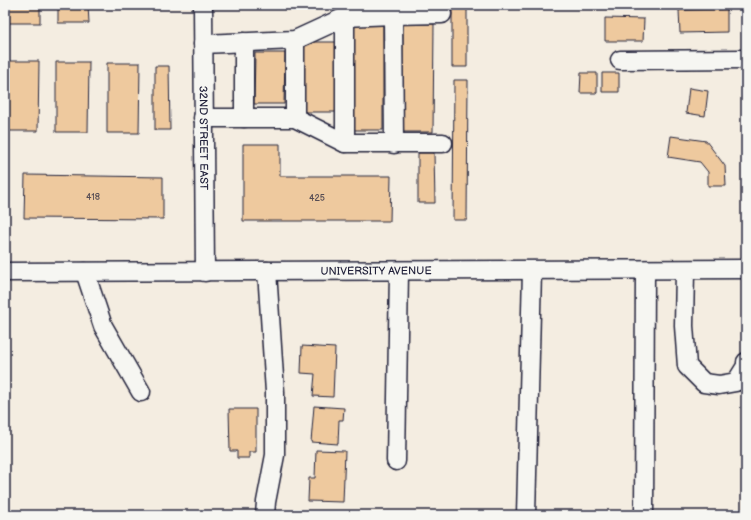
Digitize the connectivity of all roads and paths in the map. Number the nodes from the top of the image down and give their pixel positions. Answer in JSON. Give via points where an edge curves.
{"nodes":[{"id":1,"x":203,"y":5,"type":"edge"},
{"id":2,"x":442,"y":14,"type":"dead end"},
{"id":3,"x":394,"y":15,"type":"junction"},
{"id":4,"x":345,"y":17,"type":"junction"},
{"id":5,"x":294,"y":40,"type":"junction"},
{"id":6,"x":244,"y":42,"type":"junction"},
{"id":7,"x":203,"y":44,"type":"junction"},
{"id":8,"x":746,"y":59,"type":"edge"},
{"id":9,"x":620,"y":60,"type":"dead end"},
{"id":10,"x":204,"y":118,"type":"junction"},
{"id":11,"x":244,"y":118,"type":"junction"},
{"id":12,"x":295,"y":118,"type":"junction"},
{"id":13,"x":345,"y":143,"type":"junction"},
{"id":14,"x":443,"y":143,"type":"dead end"},
{"id":15,"x":394,"y":144,"type":"junction"},
{"id":16,"x":746,"y":269,"type":"edge"},
{"id":17,"x":532,"y":270,"type":"junction"},
{"id":18,"x":645,"y":270,"type":"junction"},
{"id":19,"x":685,"y":270,"type":"junction"},
{"id":20,"x":267,"y":271,"type":"junction"},
{"id":21,"x":399,"y":271,"type":"junction"},
{"id":22,"x":5,"y":272,"type":"edge"},
{"id":23,"x":85,"y":272,"type":"junction"},
{"id":24,"x":205,"y":272,"type":"junction"},
{"id":25,"x":746,"y":362,"type":"edge"},
{"id":26,"x":142,"y":392,"type":"dead end"},
{"id":27,"x":396,"y":461,"type":"dead end"},
{"id":28,"x":265,"y":515,"type":"edge"},
{"id":29,"x":526,"y":515,"type":"edge"},
{"id":30,"x":644,"y":515,"type":"edge"}],
"edges":[{"from":1,"to":7,"type":"street","name":"32ND STREET EAST"},
{"from":2,"to":3,"type":"street"},
{"from":3,"to":4,"type":"street"},
{"from":3,"to":15,"type":"street"},
{"from":4,"to":5,"type":"street"},
{"from":4,"to":13,"type":"street"},
{"from":5,"to":6,"type":"street"},
{"from":5,"to":12,"type":"street"},
{"from":6,"to":7,"type":"street"},
{"from":6,"to":11,"type":"street"},
{"from":7,"to":10,"type":"street","name":"32ND STREET EAST"},
{"from":8,"to":9,"type":"street"},
{"from":10,"to":11,"type":"street"},
{"from":10,"to":24,"type":"street","name":"32ND STREET EAST"},
{"from":11,"to":12,"type":"street"},
{"from":12,"to":13,"type":"street"},
{"from":13,"to":15,"type":"street"},
{"from":14,"to":15,"type":"street"},
{"from":16,"to":19,"type":"street","name":"UNIVERSITY AVENUE"},
{"from":17,"to":18,"type":"street","name":"UNIVERSITY AVENUE"},
{"from":17,"to":21,"type":"street","name":"UNIVERSITY AVENUE"},
{"from":17,"to":29,"type":"street"},
{"from":18,"to":19,"type":"street","name":"UNIVERSITY AVENUE"},
{"from":18,"to":30,"type":"street"},
{"from":19,"to":25,"type":"street","via":[[684,326],[687,366],[704,383],[719,385],[736,382]]},
{"from":20,"to":21,"type":"street","name":"UNIVERSITY AVENUE"},
{"from":20,"to":24,"type":"street","name":"UNIVERSITY AVENUE"},
{"from":20,"to":28,"type":"street","via":[[275,392],[275,454]]},
{"from":21,"to":27,"type":"street"},
{"from":22,"to":23,"type":"street","name":"UNIVERSITY AVENUE"},
{"from":23,"to":24,"type":"street","name":"UNIVERSITY AVENUE"},
{"from":23,"to":26,"type":"street","via":[[103,326]]}]}
